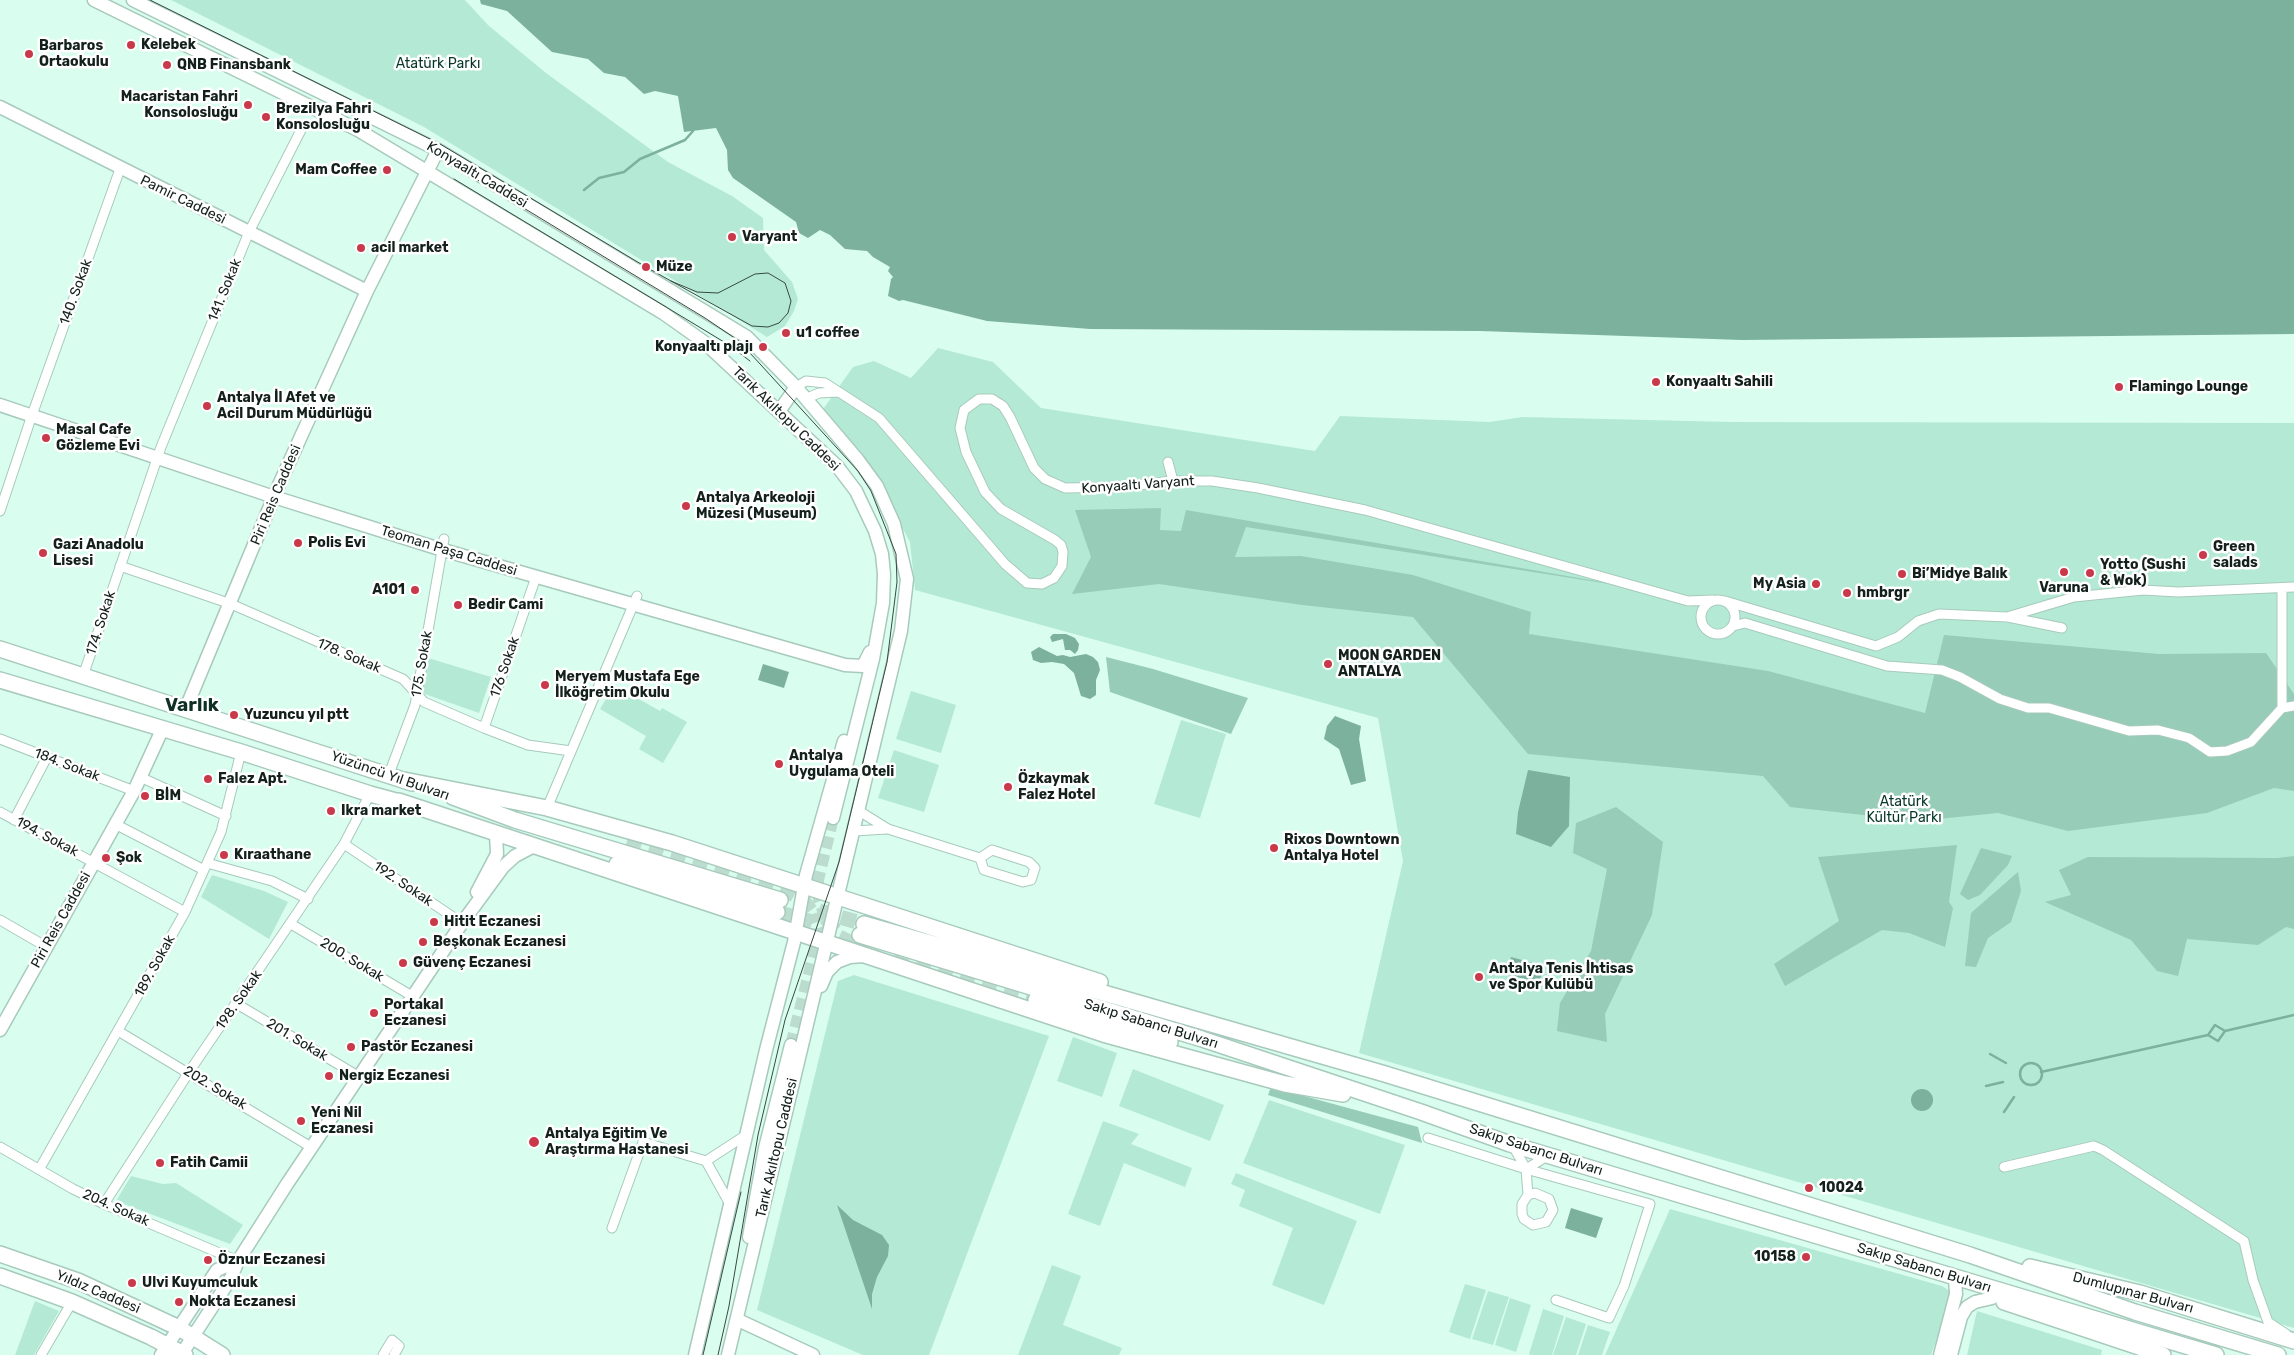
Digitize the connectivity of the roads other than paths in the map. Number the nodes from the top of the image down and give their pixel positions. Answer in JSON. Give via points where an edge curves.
{"nodes":[{"id":1,"x":94,"y":0,"type":"edge"},
{"id":2,"x":133,"y":0,"type":"edge"},
{"id":3,"x":0,"y":107,"type":"edge"},
{"id":4,"x":302,"y":128,"type":"dead end"},
{"id":5,"x":438,"y":150,"type":"junction"},
{"id":6,"x":120,"y":169,"type":"junction"},
{"id":7,"x":428,"y":171,"type":"junction"},
{"id":8,"x":249,"y":232,"type":"junction"},
{"id":9,"x":367,"y":291,"type":"junction"},
{"id":10,"x":704,"y":342,"type":"joint"},
{"id":11,"x":796,"y":387,"type":"junction"},
{"id":12,"x":839,"y":392,"type":"junction"},
{"id":13,"x":805,"y":399,"type":"junction"},
{"id":14,"x":0,"y":405,"type":"edge"},
{"id":15,"x":780,"y":410,"type":"junction"},
{"id":16,"x":32,"y":415,"type":"junction"},
{"id":17,"x":157,"y":457,"type":"junction"},
{"id":18,"x":1168,"y":462,"type":"dead end"},
{"id":19,"x":1173,"y":481,"type":"junction"},
{"id":20,"x":274,"y":497,"type":"junction"},
{"id":21,"x":0,"y":511,"type":"edge"},
{"id":22,"x":443,"y":544,"type":"junction"},
{"id":23,"x":120,"y":566,"type":"junction"},
{"id":24,"x":536,"y":576,"type":"junction"},
{"id":25,"x":2294,"y":587,"type":"edge"},
{"id":26,"x":2282,"y":588,"type":"junction"},
{"id":27,"x":635,"y":600,"type":"junction"},
{"id":28,"x":1714,"y":600,"type":"junction"},
{"id":29,"x":1688,"y":601,"type":"junction"},
{"id":30,"x":1725,"y":601,"type":"junction"},
{"id":31,"x":231,"y":604,"type":"junction"},
{"id":32,"x":2007,"y":617,"type":"junction"},
{"id":33,"x":881,"y":618,"type":"junction"},
{"id":34,"x":1701,"y":619,"type":"junction"},
{"id":35,"x":1733,"y":626,"type":"junction"},
{"id":36,"x":2062,"y":628,"type":"dead end"},
{"id":37,"x":0,"y":649,"type":"edge"},
{"id":38,"x":845,"y":665,"type":"junction"},
{"id":39,"x":83,"y":676,"type":"junction"},
{"id":40,"x":0,"y":680,"type":"edge"},
{"id":41,"x":417,"y":694,"type":"junction"},
{"id":42,"x":863,"y":699,"type":"junction"},
{"id":43,"x":2294,"y":706,"type":"edge"},
{"id":44,"x":186,"y":708,"type":"junction"},
{"id":45,"x":2282,"y":708,"type":"junction"},
{"id":46,"x":484,"y":728,"type":"junction"},
{"id":47,"x":162,"y":730,"type":"junction"},
{"id":48,"x":0,"y":739,"type":"edge"},
{"id":49,"x":571,"y":751,"type":"junction"},
{"id":50,"x":241,"y":752,"type":"junction"},
{"id":51,"x":46,"y":757,"type":"junction"},
{"id":52,"x":389,"y":774,"type":"junction"},
{"id":53,"x":140,"y":777,"type":"junction"},
{"id":54,"x":404,"y":780,"type":"junction"},
{"id":55,"x":134,"y":791,"type":"junction"},
{"id":56,"x":370,"y":794,"type":"junction"},
{"id":57,"x":398,"y":801,"type":"junction"},
{"id":58,"x":547,"y":808,"type":"junction"},
{"id":59,"x":859,"y":811,"type":"junction"},
{"id":60,"x":0,"y":812,"type":"edge"},
{"id":61,"x":226,"y":816,"type":"junction"},
{"id":62,"x":833,"y":818,"type":"tunnel mouth"},
{"id":63,"x":14,"y":820,"type":"junction"},
{"id":64,"x":115,"y":824,"type":"junction"},
{"id":65,"x":888,"y":829,"type":"junction"},
{"id":66,"x":854,"y":831,"type":"junction"},
{"id":67,"x":496,"y":834,"type":"junction"},
{"id":68,"x":627,"y":841,"type":"tunnel mouth"},
{"id":69,"x":344,"y":844,"type":"junction"},
{"id":70,"x":534,"y":846,"type":"junction"},
{"id":71,"x":980,"y":858,"type":"junction"},
{"id":72,"x":94,"y":862,"type":"junction"},
{"id":73,"x":206,"y":866,"type":"junction"},
{"id":74,"x":804,"y":887,"type":"junction"},
{"id":75,"x":838,"y":898,"type":"junction"},
{"id":76,"x":308,"y":899,"type":"junction"},
{"id":77,"x":185,"y":912,"type":"junction"},
{"id":78,"x":0,"y":920,"type":"edge"},
{"id":79,"x":462,"y":923,"type":"junction"},
{"id":80,"x":764,"y":923,"type":"junction"},
{"id":81,"x":291,"y":924,"type":"junction"},
{"id":82,"x":796,"y":932,"type":"junction"},
{"id":83,"x":827,"y":942,"type":"junction"},
{"id":84,"x":46,"y":946,"type":"junction"},
{"id":85,"x":871,"y":956,"type":"junction"},
{"id":86,"x":788,"y":964,"type":"junction"},
{"id":87,"x":412,"y":996,"type":"junction"},
{"id":88,"x":1036,"y":1000,"type":"tunnel mouth"},
{"id":89,"x":237,"y":1004,"type":"junction"},
{"id":90,"x":810,"y":1010,"type":"junction"},
{"id":91,"x":0,"y":1030,"type":"edge"},
{"id":92,"x":118,"y":1031,"type":"junction"},
{"id":93,"x":791,"y":1045,"type":"tunnel mouth"},
{"id":94,"x":189,"y":1072,"type":"junction"},
{"id":95,"x":1385,"y":1074,"type":"junction"},
{"id":96,"x":358,"y":1076,"type":"junction"},
{"id":97,"x":1363,"y":1097,"type":"junction"},
{"id":98,"x":1406,"y":1107,"type":"junction"},
{"id":99,"x":746,"y":1135,"type":"junction"},
{"id":100,"x":1428,"y":1138,"type":"dead end"},
{"id":101,"x":1512,"y":1144,"type":"junction"},
{"id":102,"x":311,"y":1146,"type":"junction"},
{"id":103,"x":0,"y":1147,"type":"edge"},
{"id":104,"x":1549,"y":1155,"type":"junction"},
{"id":105,"x":706,"y":1161,"type":"junction"},
{"id":106,"x":2004,"y":1167,"type":"dead end"},
{"id":107,"x":40,"y":1168,"type":"junction"},
{"id":108,"x":1526,"y":1169,"type":"junction"},
{"id":109,"x":1528,"y":1196,"type":"dead end"},
{"id":110,"x":104,"y":1204,"type":"junction"},
{"id":111,"x":731,"y":1206,"type":"junction"},
{"id":112,"x":612,"y":1228,"type":"dead end"},
{"id":113,"x":0,"y":1254,"type":"edge"},
{"id":114,"x":1970,"y":1255,"type":"junction"},
{"id":115,"x":238,"y":1261,"type":"junction"},
{"id":116,"x":0,"y":1276,"type":"edge"},
{"id":117,"x":1955,"y":1278,"type":"junction"},
{"id":118,"x":746,"y":1287,"type":"junction"},
{"id":119,"x":1992,"y":1298,"type":"junction"},
{"id":120,"x":1556,"y":1300,"type":"dead end"},
{"id":121,"x":72,"y":1302,"type":"junction"},
{"id":122,"x":738,"y":1320,"type":"junction"},
{"id":123,"x":178,"y":1328,"type":"junction"},
{"id":124,"x":192,"y":1338,"type":"junction"},
{"id":125,"x":2294,"y":1341,"type":"edge"},
{"id":126,"x":164,"y":1350,"type":"edge"},
{"id":127,"x":183,"y":1354,"type":"edge"},
{"id":128,"x":41,"y":1355,"type":"edge"},
{"id":129,"x":222,"y":1355,"type":"edge"},
{"id":130,"x":383,"y":1355,"type":"edge"},
{"id":131,"x":394,"y":1355,"type":"edge"},
{"id":132,"x":695,"y":1355,"type":"edge"},
{"id":133,"x":728,"y":1355,"type":"edge"},
{"id":134,"x":813,"y":1355,"type":"edge"},
{"id":135,"x":1940,"y":1355,"type":"edge"},
{"id":136,"x":1951,"y":1355,"type":"edge"},
{"id":137,"x":2163,"y":1355,"type":"edge"},
{"id":138,"x":2216,"y":1355,"type":"edge"},
{"id":139,"x":2278,"y":1355,"type":"edge"}],
"edges":[{"from":1,"to":7,"type":"main road","name":"Konyaaltı Caddesi","via":[[358,130]]},
{"from":2,"to":5,"type":"main road","name":"Konyaaltı Caddesi"},
{"from":3,"to":6,"type":"main road","name":"Pamir Caddesi"},
{"from":4,"to":8,"type":"street","name":"141. Sokak"},
{"from":5,"to":7,"type":"main road","name":"Piri Reis Caddesi"},
{"from":5,"to":11,"type":"main road","name":"Konyaaltı Caddesi","via":[[747,337]]},
{"from":6,"to":8,"type":"main road","name":"Pamir Caddesi"},
{"from":6,"to":16,"type":"street","name":"140. Sokak"},
{"from":7,"to":9,"type":"main road","name":"Piri Reis Caddesi"},
{"from":7,"to":10,"type":"main road","name":"Konyaaltı Caddesi","via":[[663,312]]},
{"from":8,"to":9,"type":"main road","name":"Pamir Caddesi"},
{"from":8,"to":17,"type":"street","name":"141. Sokak"},
{"from":9,"to":20,"type":"main road","name":"Piri Reis Caddesi"},
{"from":10,"to":15,"type":"main road","name":"Tarık Akıltopu Caddesi"},
{"from":11,"to":12,"type":"street","via":[[806,381],[825,383]]},
{"from":11,"to":13,"type":"main road","name":"Tarık Akıltopu Caddesi"},
{"from":11,"to":15,"type":"main road"},
{"from":12,"to":13,"type":"street","via":[[819,393]]},
{"from":12,"to":19,"type":"street","name":"Konyaaltı Varyant","via":[[879,418],[1005,564],[1028,583],[1042,584],[1054,578],[1062,566],[1061,545],[1001,509],[985,492],[966,452],[960,428],[964,410],[973,401],[985,398],[1003,406],[1034,468],[1045,479],[1066,488],[1121,487]]},
{"from":13,"to":15,"type":"main road"},
{"from":13,"to":59,"type":"main road","name":"Tarık Akıltopu Caddesi","via":[[877,486],[894,524],[907,579],[897,649]]},
{"from":14,"to":16,"type":"main road","name":"Teoman Paşa Caddesi"},
{"from":15,"to":33,"type":"main road","name":"Tarık Akıltopu Caddesi","via":[[837,466],[861,500],[882,554]]},
{"from":16,"to":17,"type":"main road","name":"Teoman Paşa Caddesi"},
{"from":16,"to":21,"type":"street","name":"140. Sokak"},
{"from":17,"to":20,"type":"main road","name":"Teoman Paşa Caddesi"},
{"from":17,"to":23,"type":"street","name":"174. Sokak"},
{"from":18,"to":19,"type":"street"},
{"from":19,"to":29,"type":"street","name":"Konyaaltı Varyant","via":[[1221,482],[1364,510]]},
{"from":20,"to":22,"type":"main road","name":"Teoman Paşa Caddesi"},
{"from":20,"to":31,"type":"main road","name":"Piri Reis Caddesi"},
{"from":22,"to":24,"type":"main road","name":"Teoman Paşa Caddesi"},
{"from":22,"to":41,"type":"street","name":"175. Sokak"},
{"from":23,"to":31,"type":"street","name":"178. Sokak"},
{"from":23,"to":39,"type":"street","name":"174. Sokak"},
{"from":24,"to":27,"type":"main road","name":"Teoman Paşa Caddesi"},
{"from":24,"to":46,"type":"street","name":"176 Sokak"},
{"from":25,"to":26,"type":"street"},
{"from":26,"to":32,"type":"street","via":[[2178,592],[2142,590],[2074,597]]},
{"from":26,"to":45,"type":"street"},
{"from":27,"to":38,"type":"main road","name":"Teoman Paşa Caddesi"},
{"from":27,"to":49,"type":"street"},
{"from":28,"to":29,"type":"street","name":"Konyaaltı Varyant"},
{"from":28,"to":30,"type":"street"},
{"from":28,"to":34,"type":"street","via":[[1704,607]]},
{"from":29,"to":34,"type":"street","via":[[1695,606]]},
{"from":30,"to":32,"type":"street","via":[[1876,646],[1898,637],[1918,621],[1938,614]]},
{"from":30,"to":35,"type":"street","via":[[1734,610]]},
{"from":31,"to":41,"type":"street","name":"178. Sokak","via":[[403,678]]},
{"from":31,"to":44,"type":"main road","name":"Piri Reis Caddesi"},
{"from":32,"to":36,"type":"street"},
{"from":33,"to":38,"type":"main road","via":[[866,664],[860,667]]},
{"from":33,"to":42,"type":"main road"},
{"from":34,"to":35,"type":"street","via":[[1705,628],[1714,634],[1725,633]]},
{"from":35,"to":45,"type":"street","via":[[1745,622],[1887,666],[1942,670],[1960,676],[2000,699],[2028,708],[2048,708],[2129,731],[2158,730],[2189,738],[2210,752],[2227,751],[2251,742]]},
{"from":37,"to":39,"type":"main road","name":"Yüzüncü Yıl Bulvarı"},
{"from":38,"to":42,"type":"main road","via":[[860,679]]},
{"from":39,"to":44,"type":"main road","name":"Yüzüncü Yıl Bulvarı"},
{"from":40,"to":47,"type":"main road","name":"Yüzüncü Yıl Bulvarı"},
{"from":41,"to":46,"type":"street","name":"178. Sokak","via":[[424,702]]},
{"from":41,"to":52,"type":"street","name":"175. Sokak"},
{"from":42,"to":62,"type":"main road"},
{"from":42,"to":74,"type":"main road","via":[[844,738]]},
{"from":43,"to":45,"type":"street"},
{"from":44,"to":52,"type":"main road","name":"Yüzüncü Yıl Bulvarı"},
{"from":46,"to":49,"type":"street","name":"178. Sokak","via":[[528,745]]},
{"from":47,"to":50,"type":"main road","name":"Yüzüncü Yıl Bulvarı"},
{"from":47,"to":53,"type":"main road","name":"Piri Reis Caddesi"},
{"from":48,"to":51,"type":"street","name":"184. Sokak"},
{"from":49,"to":58,"type":"street"},
{"from":50,"to":56,"type":"main road","name":"Yüzüncü Yıl Bulvarı"},
{"from":50,"to":61,"type":"street","name":"189. Sokak"},
{"from":51,"to":55,"type":"street","name":"184. Sokak"},
{"from":51,"to":63,"type":"street"},
{"from":52,"to":54,"type":"main road","name":"Yüzüncü Yıl Bulvarı"},
{"from":53,"to":55,"type":"main road","name":"Piri Reis Caddesi"},
{"from":53,"to":61,"type":"street"},
{"from":54,"to":57,"type":"main road","name":"Yüzüncü Yıl Bulvarı","via":[[779,906]]},
{"from":54,"to":58,"type":"main road"},
{"from":54,"to":68,"type":"main road"},
{"from":55,"to":64,"type":"main road","name":"Piri Reis Caddesi"},
{"from":56,"to":57,"type":"main road","name":"Yüzüncü Yıl Bulvarı"},
{"from":56,"to":69,"type":"street","name":"198. Sokak"},
{"from":57,"to":67,"type":"main road"},
{"from":58,"to":74,"type":"main road","via":[[672,843]]},
{"from":59,"to":65,"type":"street"},
{"from":59,"to":66,"type":"main road","name":"Tarık Akıltopu Caddesi"},
{"from":60,"to":63,"type":"street","name":"194. Sokak"},
{"from":61,"to":73,"type":"street","name":"189. Sokak"},
{"from":63,"to":72,"type":"street","name":"194. Sokak"},
{"from":64,"to":72,"type":"main road","name":"Piri Reis Caddesi"},
{"from":64,"to":73,"type":"street"},
{"from":65,"to":66,"type":"street"},
{"from":65,"to":71,"type":"street"},
{"from":66,"to":75,"type":"main road","name":"Tarık Akıltopu Caddesi"},
{"from":67,"to":70,"type":"main road"},
{"from":67,"to":79,"type":"main road","via":[[497,854]]},
{"from":69,"to":76,"type":"street","name":"198. Sokak"},
{"from":69,"to":79,"type":"street","name":"192. Sokak"},
{"from":70,"to":79,"type":"main road","via":[[503,867]]},
{"from":70,"to":80,"type":"main road"},
{"from":71,"to":71,"type":"street","via":[[984,870],[1023,882],[1031,880],[1035,868],[1029,862],[992,850]]},
{"from":72,"to":77,"type":"street","name":"194. Sokak"},
{"from":72,"to":84,"type":"main road","name":"Piri Reis Caddesi"},
{"from":73,"to":76,"type":"street","via":[[272,881]]},
{"from":73,"to":77,"type":"street","name":"189. Sokak"},
{"from":74,"to":75,"type":"main road"},
{"from":74,"to":82,"type":"main road"},
{"from":75,"to":83,"type":"main road","name":"Tarık Akıltopu Caddesi"},
{"from":75,"to":95,"type":"main road","via":[[1252,1028]]},
{"from":76,"to":81,"type":"street","name":"198. Sokak"},
{"from":77,"to":92,"type":"street","name":"189. Sokak"},
{"from":78,"to":84,"type":"street"},
{"from":79,"to":87,"type":"main road"},
{"from":80,"to":82,"type":"main road"},
{"from":80,"to":86,"type":"main road","via":[[785,938]]},
{"from":81,"to":87,"type":"street","name":"200. Sokak"},
{"from":81,"to":89,"type":"street","name":"198. Sokak"},
{"from":82,"to":83,"type":"main road"},
{"from":82,"to":86,"type":"main road"},
{"from":83,"to":85,"type":"main road"},
{"from":83,"to":90,"type":"main road","name":"Tarık Akıltopu Caddesi"},
{"from":84,"to":91,"type":"main road","name":"Piri Reis Caddesi"},
{"from":85,"to":90,"type":"main road","via":[[850,957],[831,967]]},
{"from":85,"to":97,"type":"main road","via":[[1103,1034],[1285,1084]]},
{"from":86,"to":99,"type":"main road"},
{"from":87,"to":96,"type":"main road"},
{"from":88,"to":97,"type":"main road"},
{"from":89,"to":94,"type":"street","name":"198. Sokak"},
{"from":89,"to":96,"type":"street","name":"201. Sokak"},
{"from":90,"to":118,"type":"main road","name":"Tarık Akıltopu Caddesi"},
{"from":92,"to":94,"type":"street","name":"202. Sokak"},
{"from":92,"to":107,"type":"street","name":"189. Sokak"},
{"from":93,"to":118,"type":"main road","via":[[756,1190],[749,1232]]},
{"from":94,"to":102,"type":"street","name":"202. Sokak"},
{"from":94,"to":110,"type":"street","name":"198. Sokak"},
{"from":95,"to":98,"type":"main road","name":"Sakıp Sabancı Bulvarı","via":[[862,930]]},
{"from":95,"to":114,"type":"main road","name":"Sakıp Sabancı Bulvarı"},
{"from":96,"to":102,"type":"main road"},
{"from":97,"to":98,"type":"main road"},
{"from":98,"to":101,"type":"main road","name":"Sakıp Sabancı Bulvarı"},
{"from":99,"to":105,"type":"street"},
{"from":99,"to":111,"type":"main road"},
{"from":100,"to":108,"type":"street"},
{"from":101,"to":104,"type":"main road","name":"Sakıp Sabancı Bulvarı"},
{"from":101,"to":108,"type":"street"},
{"from":102,"to":115,"type":"main road"},
{"from":103,"to":107,"type":"street","name":"204. Sokak"},
{"from":104,"to":108,"type":"street"},
{"from":104,"to":117,"type":"main road","name":"Sakıp Sabancı Bulvarı"},
{"from":105,"to":111,"type":"street"},
{"from":105,"to":112,"type":"street","via":[[643,1142]]},
{"from":106,"to":125,"type":"street","via":[[2094,1146],[2103,1150],[2244,1241],[2268,1322]]},
{"from":107,"to":110,"type":"street","name":"204. Sokak"},
{"from":108,"to":109,"type":"street"},
{"from":108,"to":120,"type":"street","via":[[1650,1204],[1624,1286],[1609,1318]]},
{"from":110,"to":115,"type":"street","name":"204. Sokak"},
{"from":111,"to":132,"type":"main road"},
{"from":113,"to":123,"type":"main road","name":"Yıldız Caddesi","via":[[78,1281]]},
{"from":114,"to":125,"type":"main road","name":"Dumlupınar Bulvarı","via":[[2140,1293]]},
{"from":114,"to":139,"type":"main road","via":[[2135,1312]]},
{"from":115,"to":123,"type":"main road","via":[[217,1270]]},
{"from":115,"to":124,"type":"main road","via":[[231,1278]]},
{"from":116,"to":121,"type":"main road","name":"Yıldız Caddesi"},
{"from":117,"to":119,"type":"main road"},
{"from":117,"to":135,"type":"main road","via":[[1954,1303]]},
{"from":117,"to":138,"type":"main road","name":"Sakıp Sabancı Bulvarı"},
{"from":118,"to":122,"type":"main road","name":"Tarık Akıltopu Caddesi"},
{"from":119,"to":136,"type":"main road","via":[[1967,1307],[1961,1317]]},
{"from":119,"to":137,"type":"main road"},
{"from":121,"to":126,"type":"main road","name":"Yıldız Caddesi"},
{"from":121,"to":128,"type":"street"},
{"from":122,"to":133,"type":"main road","name":"Tarık Akıltopu Caddesi"},
{"from":122,"to":134,"type":"main road"},
{"from":123,"to":124,"type":"main road","name":"Yıldız Caddesi"},
{"from":123,"to":126,"type":"main road"},
{"from":124,"to":127,"type":"main road"},
{"from":124,"to":129,"type":"main road","name":"Yıldız Caddesi"},
{"from":126,"to":127,"type":"main road","name":"Yıldız Caddesi"},
{"from":130,"to":131,"type":"street","via":[[392,1340],[399,1346]]}]}
